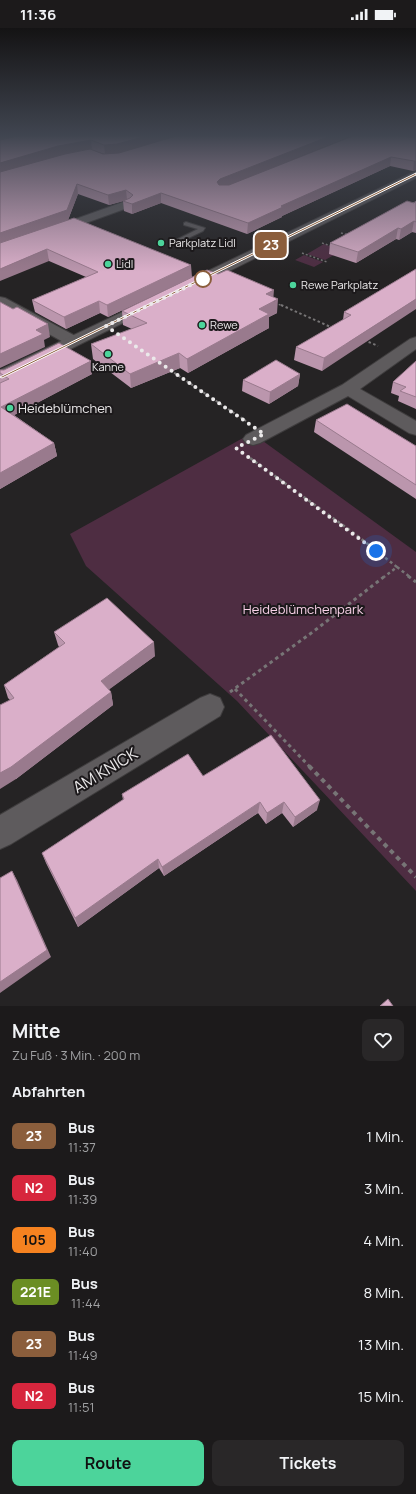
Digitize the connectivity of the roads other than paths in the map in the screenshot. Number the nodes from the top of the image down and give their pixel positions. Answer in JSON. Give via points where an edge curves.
{"nodes":[{"id":1,"x":400,"y":182,"type":"edge"},
{"id":2,"x":126,"y":205,"type":"edge"},
{"id":3,"x":186,"y":224,"type":"dead end"},
{"id":4,"x":178,"y":240,"type":"dead end"},
{"id":5,"x":0,"y":250,"type":"edge"},
{"id":6,"x":0,"y":301,"type":"edge"},
{"id":7,"x":74,"y":341,"type":"junction"},
{"id":8,"x":416,"y":342,"type":"edge"},
{"id":9,"x":399,"y":353,"type":"junction"},
{"id":10,"x":416,"y":359,"type":"edge"},
{"id":11,"x":0,"y":376,"type":"edge"},
{"id":12,"x":348,"y":389,"type":"junction"},
{"id":13,"x":416,"y":429,"type":"edge"},
{"id":14,"x":258,"y":436,"type":"road end"},
{"id":15,"x":210,"y":707,"type":"road end"},
{"id":16,"x":0,"y":833,"type":"edge"}],
"edges":[{"from":1,"to":7,"type":"street"},
{"from":2,"to":5,"type":"street"},
{"from":3,"to":4,"type":"lane","via":[[202,230]]},
{"from":6,"to":7,"type":"street"},
{"from":7,"to":11,"type":"street"},
{"from":8,"to":9,"type":"street"},
{"from":9,"to":10,"type":"street"},
{"from":9,"to":12,"type":"street"},
{"from":12,"to":13,"type":"street"},
{"from":12,"to":14,"type":"street"},
{"from":15,"to":16,"type":"street","name":"AM KNICK"}]}
